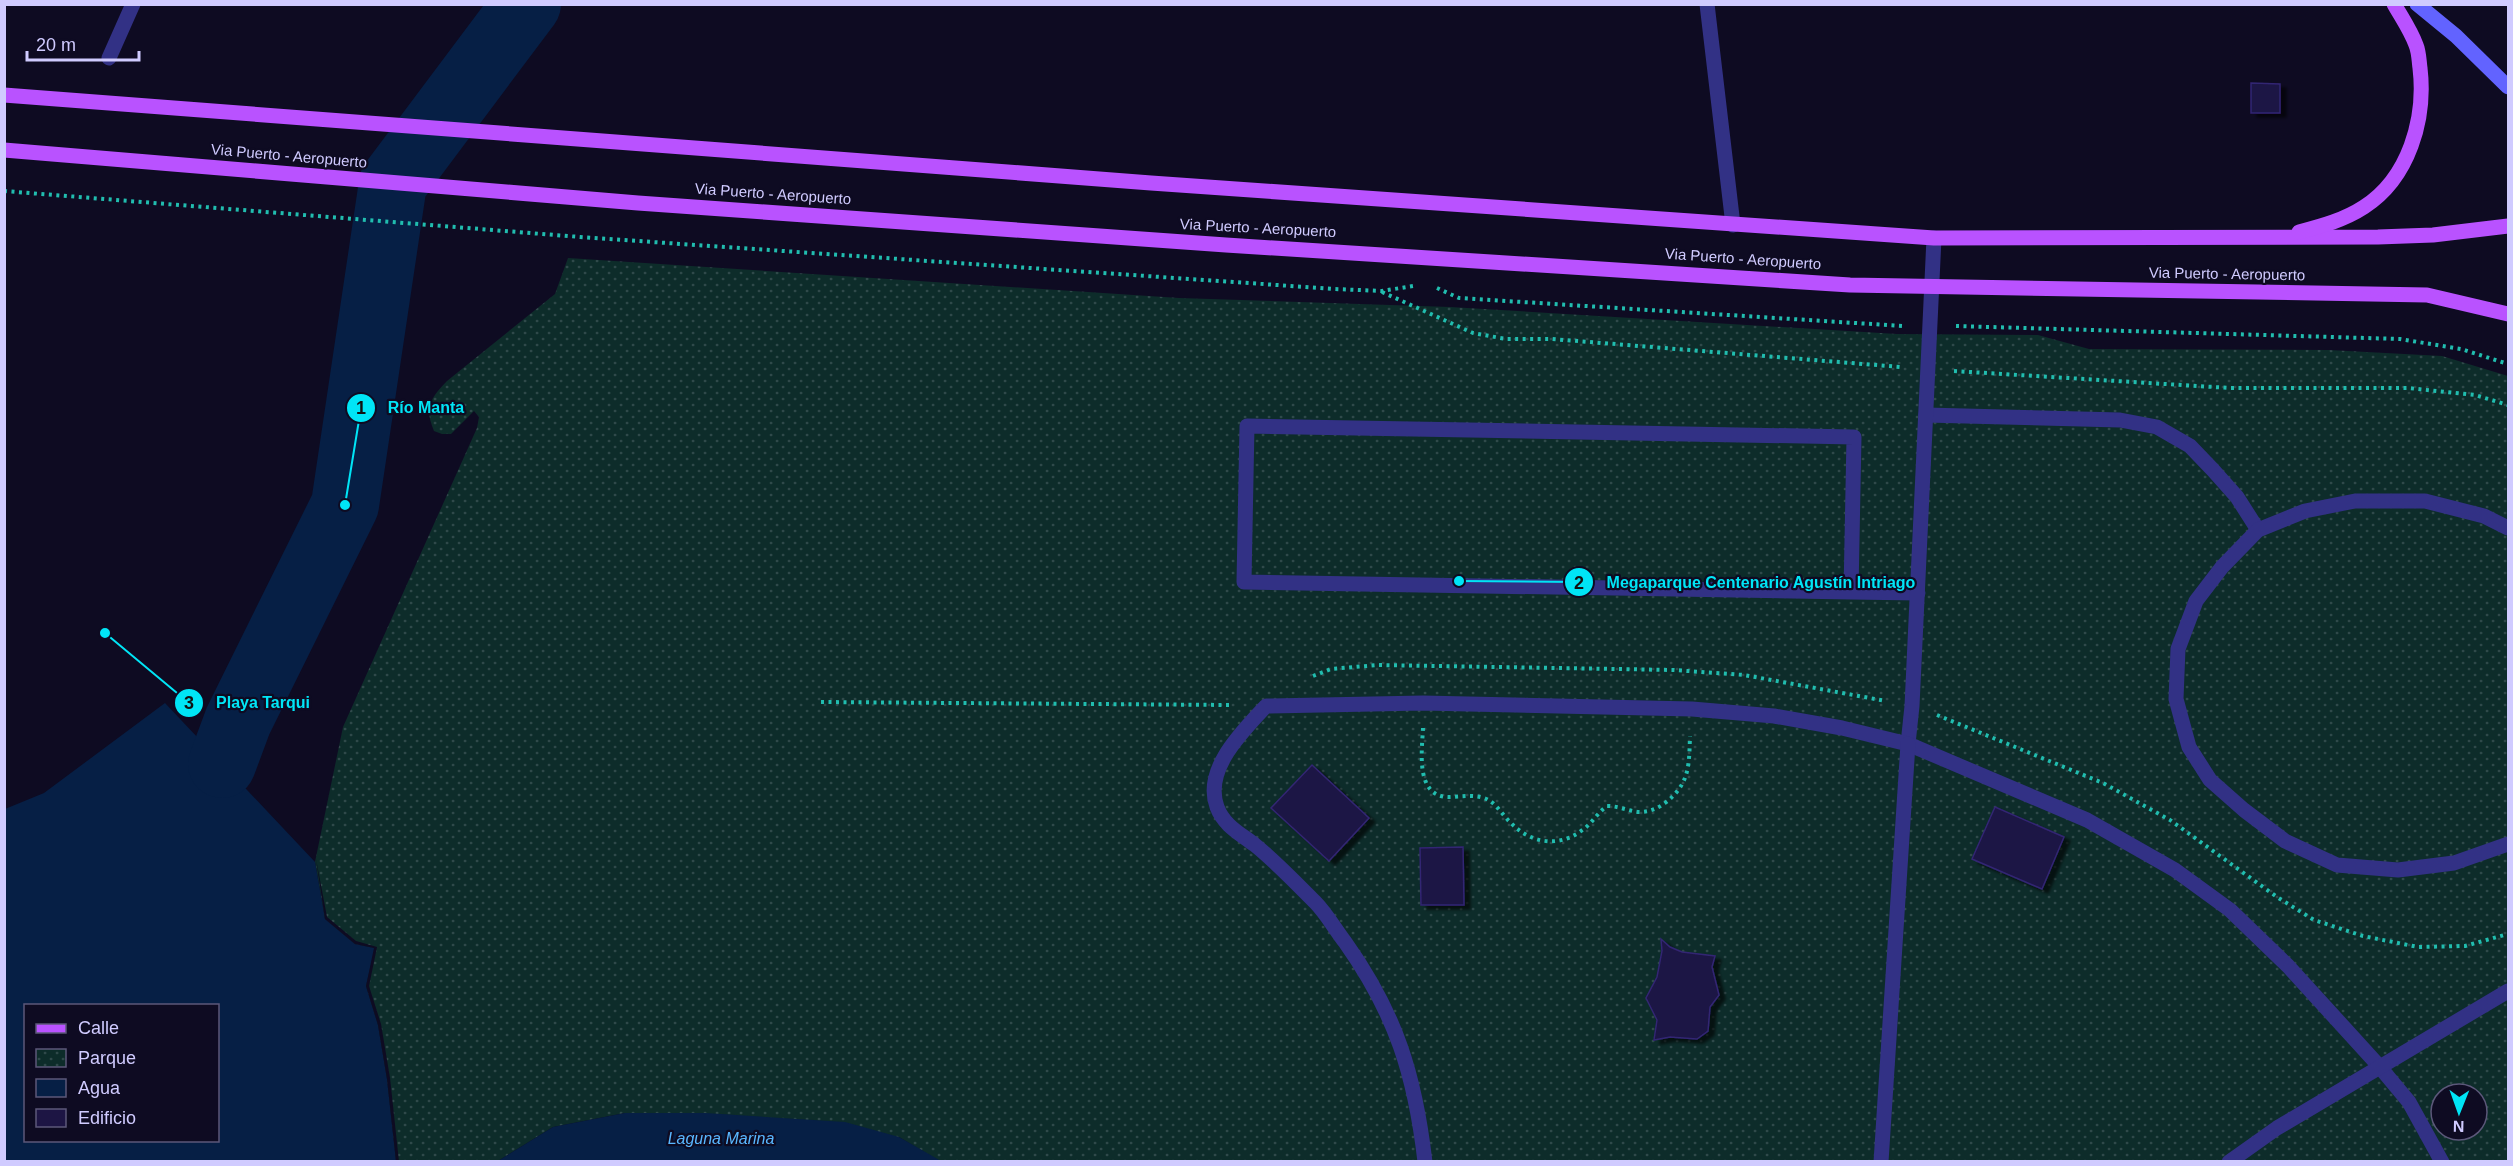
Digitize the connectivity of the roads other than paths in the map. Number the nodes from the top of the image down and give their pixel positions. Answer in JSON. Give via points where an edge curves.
{"nodes":[{"id":1,"x":133,"y":4,"type":"edge"},
{"id":2,"x":1707,"y":4,"type":"edge"},
{"id":3,"x":2394,"y":4,"type":"edge"},
{"id":4,"x":2416,"y":4,"type":"edge"},
{"id":5,"x":109,"y":58,"type":"dead end"},
{"id":6,"x":2508,"y":87,"type":"edge"},
{"id":7,"x":4,"y":95,"type":"edge"},
{"id":8,"x":4,"y":150,"type":"edge"},
{"id":9,"x":1733,"y":225,"type":"junction"},
{"id":10,"x":2508,"y":226,"type":"edge"},
{"id":11,"x":2280,"y":237,"type":"junction"},
{"id":12,"x":1934,"y":238,"type":"junction"},
{"id":13,"x":1932,"y":287,"type":"junction"},
{"id":14,"x":2508,"y":314,"type":"edge"},
{"id":15,"x":1926,"y":415,"type":"junction"},
{"id":16,"x":2508,"y":528,"type":"edge"},
{"id":17,"x":2258,"y":530,"type":"junction"},
{"id":18,"x":1851,"y":592,"type":"junction"},
{"id":19,"x":1918,"y":593,"type":"junction"},
{"id":20,"x":1908,"y":744,"type":"junction"},
{"id":21,"x":2508,"y":844,"type":"edge"},
{"id":22,"x":2508,"y":991,"type":"edge"},
{"id":23,"x":2379,"y":1066,"type":"junction"},
{"id":24,"x":1425,"y":1161,"type":"edge"},
{"id":25,"x":1881,"y":1161,"type":"edge"},
{"id":26,"x":2229,"y":1161,"type":"edge"},
{"id":27,"x":2442,"y":1161,"type":"edge"}],
"edges":[{"from":1,"to":5,"type":"street"},
{"from":2,"to":9,"type":"street"},
{"from":3,"to":11,"type":"main road","via":[[2417,47],[2422,106],[2417,136],[2402,165],[2365,207],[2335,222]]},
{"from":4,"to":6,"type":"main road","via":[[2456,36]]},
{"from":7,"to":9,"type":"main road"},
{"from":8,"to":13,"type":"main road","name":"Via Puerto - Aeropuerto","via":[[638,203],[1214,244]]},
{"from":9,"to":12,"type":"main road"},
{"from":10,"to":11,"type":"main road","via":[[2433,235]]},
{"from":11,"to":12,"type":"main road"},
{"from":12,"to":13,"type":"street"},
{"from":13,"to":14,"type":"main road","name":"Via Puerto - Aeropuerto","via":[[2427,295]]},
{"from":13,"to":15,"type":"street"},
{"from":15,"to":17,"type":"street","via":[[2120,420],[2157,428],[2190,446],[2237,497]]},
{"from":15,"to":19,"type":"street"},
{"from":16,"to":17,"type":"street","via":[[2484,516],[2425,501],[2355,501],[2305,511]]},
{"from":17,"to":21,"type":"street","via":[[2196,601],[2178,648],[2176,699],[2189,747],[2210,780],[2285,841],[2337,865],[2398,870],[2454,863]]},
{"from":18,"to":18,"type":"street","via":[[1244,582],[1246,426],[1854,436]]},
{"from":18,"to":19,"type":"street"},
{"from":19,"to":20,"type":"street"},
{"from":20,"to":23,"type":"street","via":[[2087,819],[2175,870],[2230,910],[2288,966]]},
{"from":20,"to":24,"type":"street","via":[[1774,717],[1692,710],[1423,704],[1266,706],[1221,765],[1214,787],[1217,807],[1229,826],[1317,904],[1383,1004],[1406,1056]]},
{"from":20,"to":25,"type":"street"},
{"from":22,"to":23,"type":"street"},
{"from":23,"to":26,"type":"street"},
{"from":23,"to":27,"type":"street","via":[[2409,1102]]}]}
